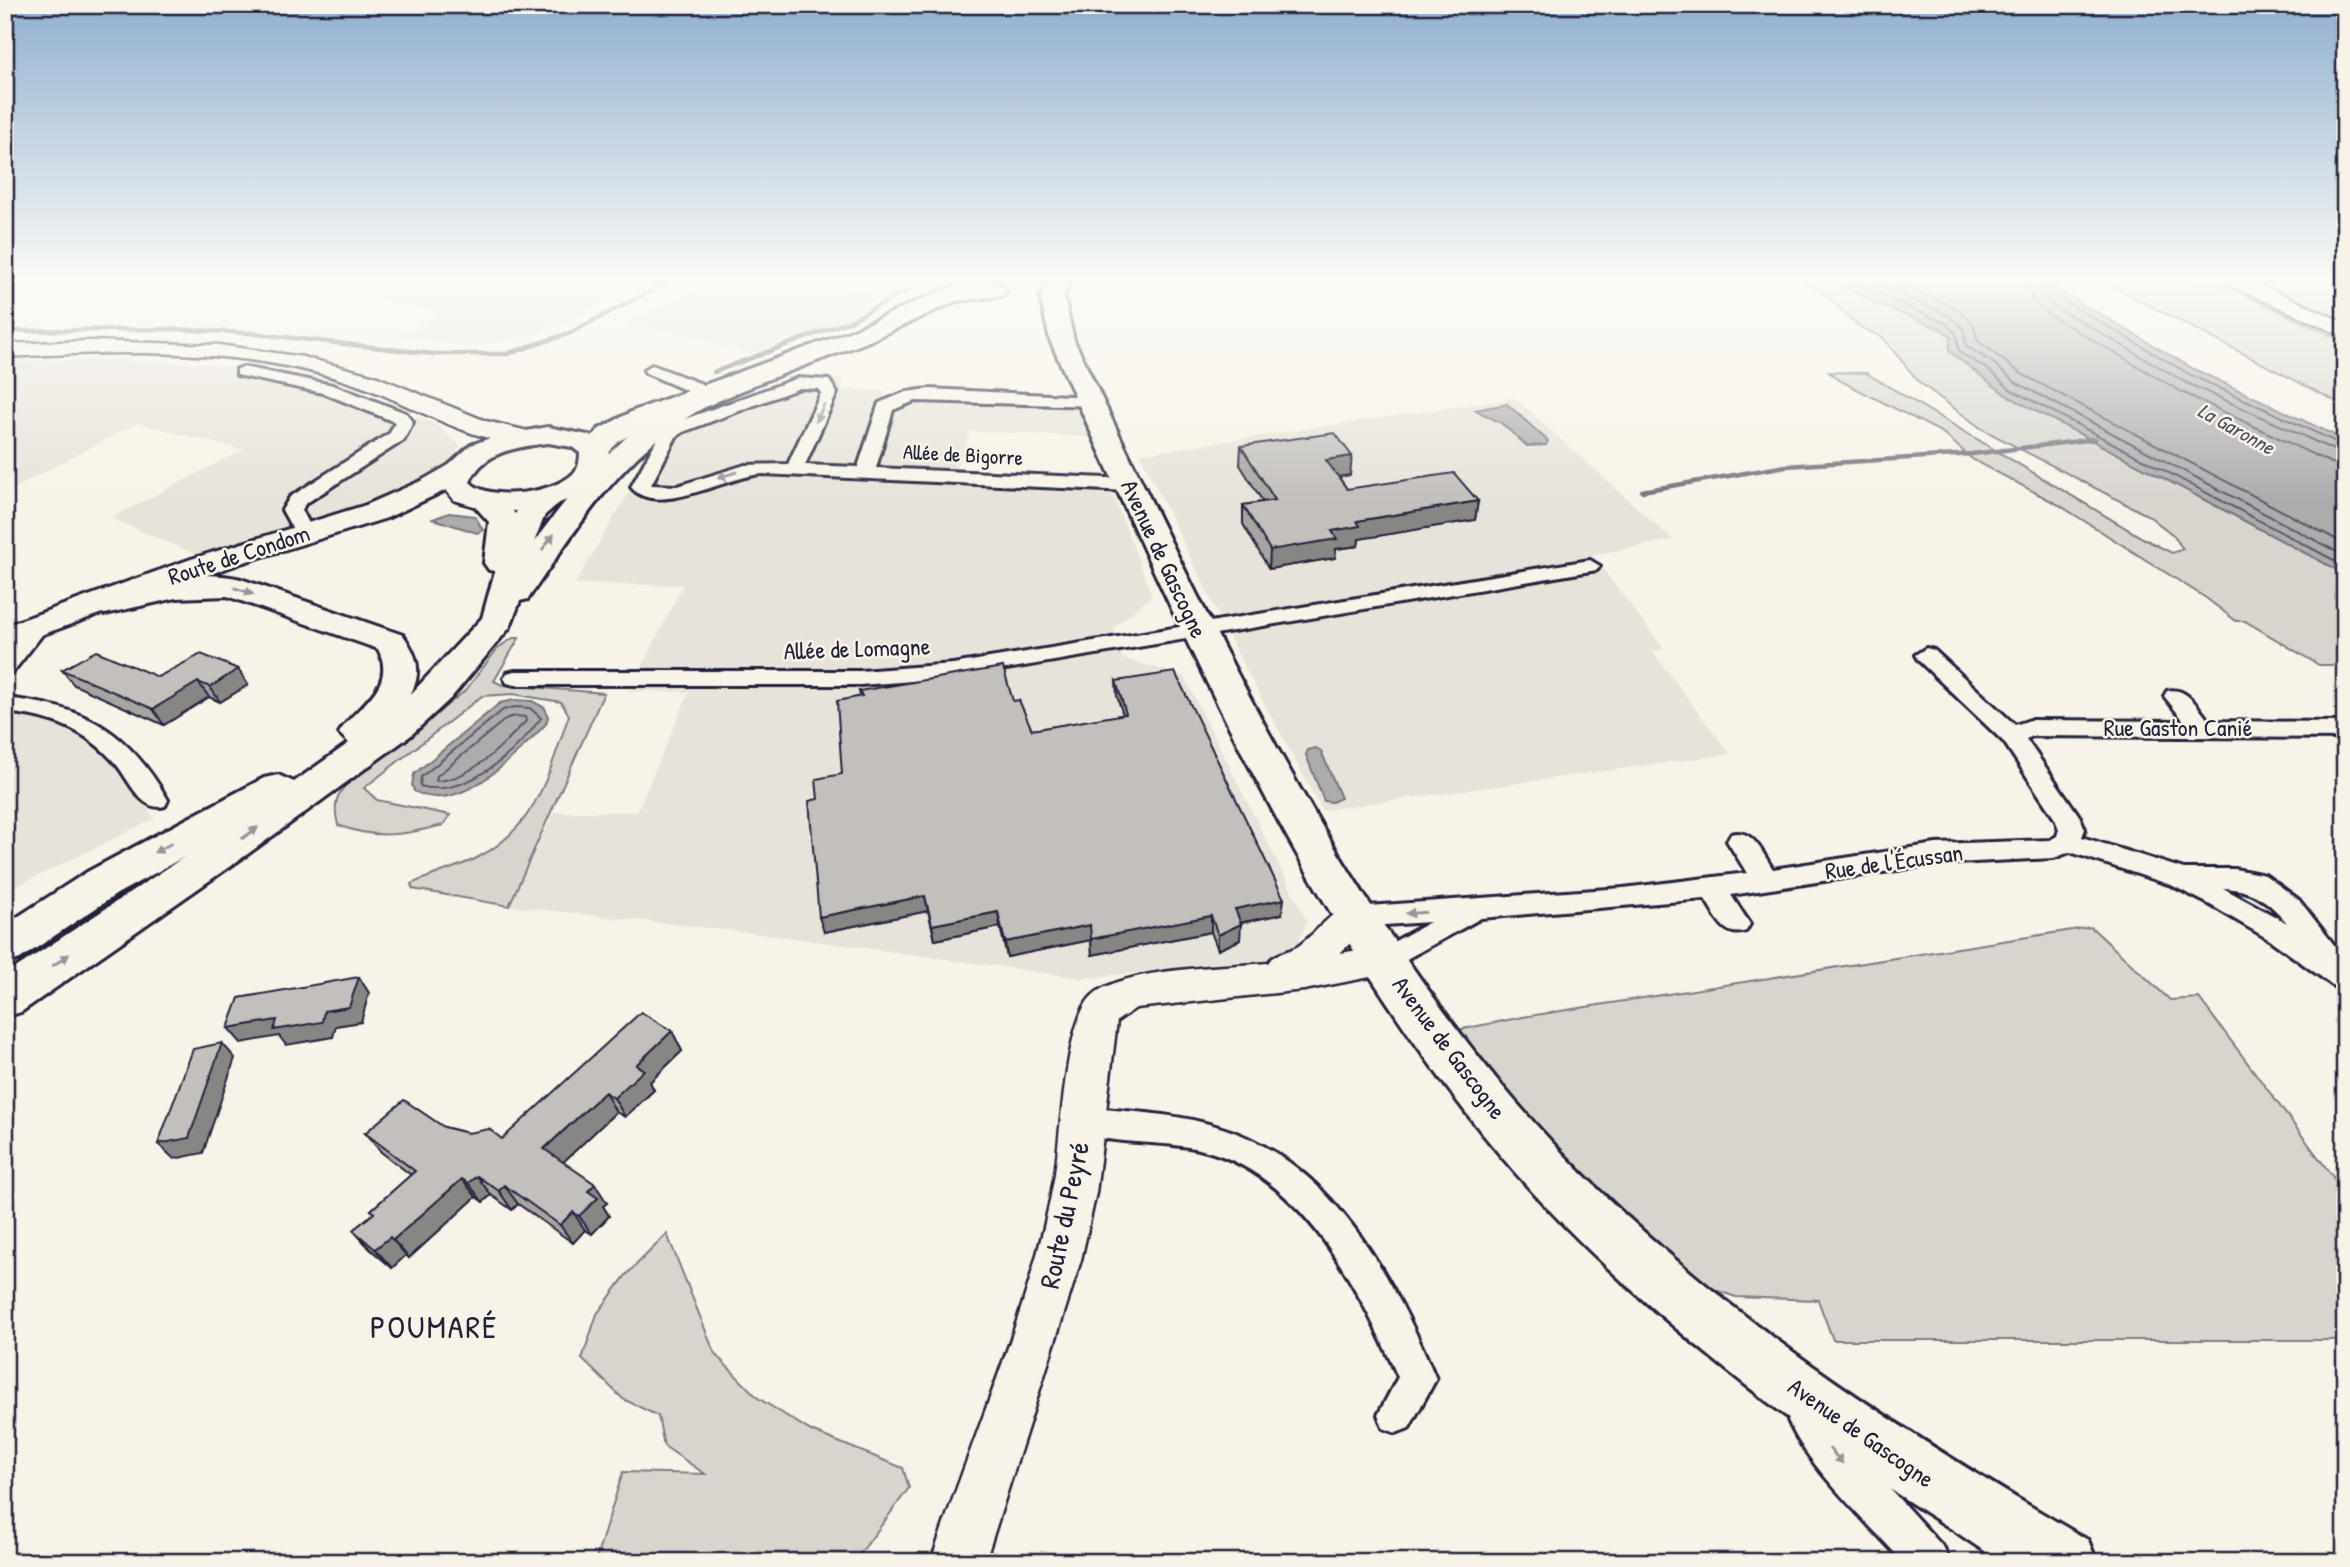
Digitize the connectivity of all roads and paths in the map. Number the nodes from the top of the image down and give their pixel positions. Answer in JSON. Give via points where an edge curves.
{"nodes":[{"id":1,"x":229,"y":355,"type":"edge"},
{"id":2,"x":784,"y":355,"type":"edge"},
{"id":3,"x":809,"y":355,"type":"edge"},
{"id":4,"x":1069,"y":355,"type":"edge"},
{"id":5,"x":652,"y":370,"type":"dead end"},
{"id":6,"x":243,"y":372,"type":"dead end"},
{"id":7,"x":742,"y":380,"type":"junction"},
{"id":8,"x":696,"y":388,"type":"junction"},
{"id":9,"x":1091,"y":402,"type":"junction"},
{"id":10,"x":422,"y":403,"type":"junction"},
{"id":11,"x":569,"y":436,"type":"junction"},
{"id":12,"x":524,"y":437,"type":"junction"},
{"id":13,"x":595,"y":450,"type":"junction"},
{"id":14,"x":794,"y":470,"type":"junction"},
{"id":15,"x":866,"y":473,"type":"junction"},
{"id":16,"x":472,"y":482,"type":"junction"},
{"id":17,"x":1129,"y":485,"type":"junction"},
{"id":18,"x":553,"y":495,"type":"junction"},
{"id":19,"x":304,"y":533,"type":"junction"},
{"id":20,"x":1590,"y":566,"type":"dead end"},
{"id":21,"x":100,"y":604,"type":"junction"},
{"id":22,"x":498,"y":620,"type":"junction"},
{"id":23,"x":38,"y":626,"type":"junction"},
{"id":24,"x":1197,"y":629,"type":"junction"},
{"id":25,"x":5,"y":638,"type":"edge"},
{"id":26,"x":1926,"y":655,"type":"dead end"},
{"id":27,"x":5,"y":667,"type":"edge"},
{"id":28,"x":515,"y":678,"type":"dead end"},
{"id":29,"x":5,"y":687,"type":"edge"},
{"id":30,"x":5,"y":696,"type":"edge"},
{"id":31,"x":2175,"y":696,"type":"dead end"},
{"id":32,"x":5,"y":705,"type":"edge"},
{"id":33,"x":2202,"y":728,"type":"junction"},
{"id":34,"x":2345,"y":730,"type":"edge"},
{"id":35,"x":2012,"y":736,"type":"junction"},
{"id":36,"x":343,"y":747,"type":"junction"},
{"id":37,"x":156,"y":800,"type":"dead end"},
{"id":38,"x":1740,"y":841,"type":"dead end"},
{"id":39,"x":2068,"y":842,"type":"junction"},
{"id":40,"x":1766,"y":880,"type":"junction"},
{"id":41,"x":1712,"y":888,"type":"junction"},
{"id":42,"x":1478,"y":908,"type":"junction"},
{"id":43,"x":1354,"y":917,"type":"junction"},
{"id":44,"x":1736,"y":924,"type":"dead end"},
{"id":45,"x":5,"y":947,"type":"edge"},
{"id":46,"x":1383,"y":961,"type":"junction"},
{"id":47,"x":2343,"y":976,"type":"edge"},
{"id":48,"x":1248,"y":980,"type":"junction"},
{"id":49,"x":5,"y":999,"type":"edge"},
{"id":50,"x":1084,"y":1121,"type":"junction"},
{"id":51,"x":1810,"y":1399,"type":"junction"},
{"id":52,"x":1396,"y":1415,"type":"dead end"},
{"id":53,"x":958,"y":1562,"type":"edge"},
{"id":54,"x":1930,"y":1562,"type":"edge"},
{"id":55,"x":2066,"y":1562,"type":"edge"}],
"edges":[{"from":1,"to":10,"type":"street","via":[[290,361],[370,381]]},
{"from":2,"to":8,"type":"main road"},
{"from":3,"to":7,"type":"main road"},
{"from":4,"to":9,"type":"main road","name":"Avenue de Gascogne"},
{"from":5,"to":8,"type":"street"},
{"from":6,"to":19,"type":"street","via":[[327,388],[404,422],[398,436],[297,501],[292,510]]},
{"from":7,"to":13,"type":"main road","via":[[643,417],[609,435]]},
{"from":22,"to":7,"type":"main road","one_way":true,"via":[[547,543],[643,439],[672,415]]},
{"from":8,"to":11,"type":"main road"},
{"from":9,"to":15,"type":"street","via":[[929,394],[903,399],[885,407]]},
{"from":9,"to":17,"type":"main road","name":"Avenue de Gascogne"},
{"from":10,"to":12,"type":"street","via":[[484,430]]},
{"from":10,"to":16,"type":"street","via":[[461,432],[473,448]]},
{"from":11,"to":12,"type":"main road"},
{"from":11,"to":13,"type":"main road"},
{"from":12,"to":16,"type":"main road","via":[[505,442]]},
{"from":13,"to":18,"type":"main road","via":[[597,459],[584,478]]},
{"from":14,"to":14,"type":"street","name":"Allée de Bigorre","one_way":true,"via":[[747,469],[664,493],[640,487],[677,428],[798,383],[823,384],[830,393]]},
{"from":14,"to":15,"type":"street","name":"Allée de Bigorre"},
{"from":15,"to":17,"type":"street","name":"Allée de Bigorre"},
{"from":16,"to":18,"type":"main road","via":[[519,502]]},
{"from":16,"to":19,"type":"main road","name":"Route de Condom"},
{"from":16,"to":36,"type":"main road","via":[[506,520],[494,593],[482,618],[422,687],[381,723]]},
{"from":17,"to":24,"type":"main road","name":"Avenue de Gascogne"},
{"from":18,"to":22,"type":"main road","via":[[532,510],[522,530]]},
{"from":19,"to":21,"type":"main road","name":"Route de Condom"},
{"from":20,"to":24,"type":"street","name":"Allée de Lomagne"},
{"from":21,"to":23,"type":"main road","name":"Route de Condom"},
{"from":21,"to":36,"type":"main road","one_way":true,"via":[[176,588],[230,586],[391,642],[402,666],[401,682]]},
{"from":49,"to":22,"type":"main road","one_way":true,"via":[[235,844],[397,727],[439,690]]},
{"from":23,"to":25,"type":"main road","name":"Route de Condom"},
{"from":23,"to":27,"type":"street"},
{"from":24,"to":28,"type":"street","name":"Allée de Lomagne","via":[[895,677]]},
{"from":24,"to":43,"type":"main road","name":"Avenue de Gascogne","via":[[1220,680]]},
{"from":26,"to":35,"type":"street"},
{"from":29,"to":30,"type":"street"},
{"from":31,"to":33,"type":"street"},
{"from":32,"to":37,"type":"street","via":[[41,707],[107,737]]},
{"from":33,"to":34,"type":"street","name":"Rue Gaston Canié"},
{"from":33,"to":35,"type":"street","name":"Rue Gaston Canié","via":[[2030,728]]},
{"from":35,"to":39,"type":"street","via":[[2067,817],[2072,829]]},
{"from":36,"to":45,"type":"main road","one_way":true,"via":[[268,794],[102,883]]},
{"from":38,"to":40,"type":"street"},
{"from":39,"to":40,"type":"street","name":"Rue de l'Écussan","via":[[2054,849],[1936,854]]},
{"from":39,"to":47,"type":"street","via":[[2180,878],[2245,879],[2270,890]]},
{"from":40,"to":41,"type":"street","name":"Rue de l'Écussan"},
{"from":41,"to":42,"type":"street","name":"Rue de l'Écussan"},
{"from":41,"to":44,"type":"street"},
{"from":42,"to":43,"type":"street","name":"Rue de l'Écussan","one_way":true},
{"from":42,"to":46,"type":"street","name":"Rue de l'Écussan"},
{"from":43,"to":46,"type":"main road","name":"Avenue de Gascogne"},
{"from":43,"to":48,"type":"street","name":"Route du Peyré","via":[[1312,957]]},
{"from":46,"to":48,"type":"street","name":"Route du Peyré"},
{"from":46,"to":51,"type":"main road","name":"Avenue de Gascogne","via":[[1435,1036],[1531,1153],[1700,1313]]},
{"from":48,"to":50,"type":"street","name":"Route du Peyré","via":[[1134,992],[1111,1000],[1097,1016]]},
{"from":50,"to":52,"type":"street","via":[[1232,1145],[1301,1189],[1346,1242],[1418,1379]]},
{"from":50,"to":53,"type":"street","name":"Route du Peyré","via":[[1069,1216],[1052,1280]]},
{"from":51,"to":54,"type":"street","one_way":true,"via":[[1808,1422]]},
{"from":51,"to":55,"type":"main road","name":"Avenue de Gascogne","via":[[1981,1514]]}]}
